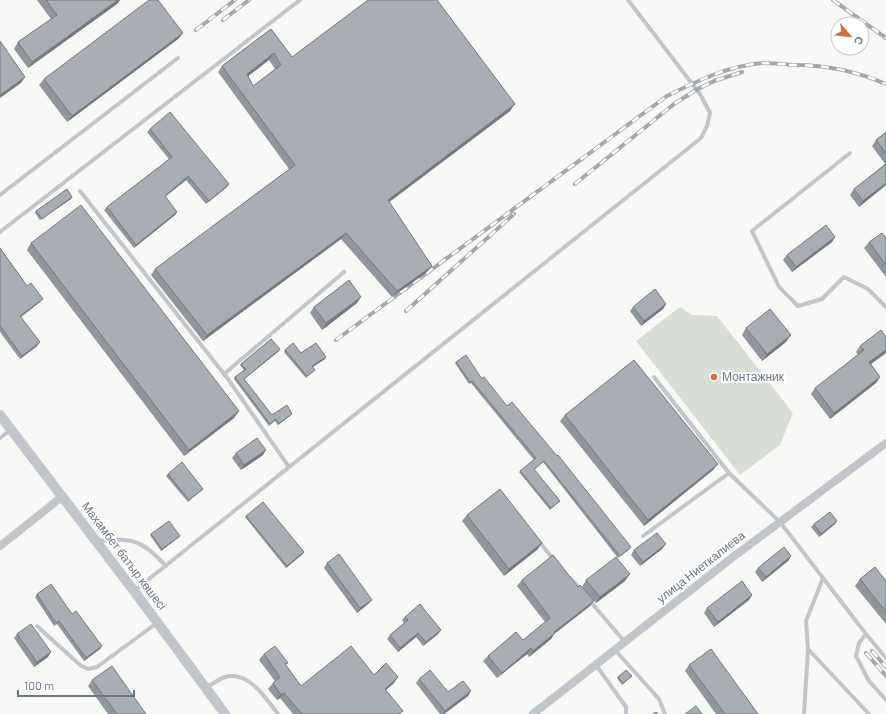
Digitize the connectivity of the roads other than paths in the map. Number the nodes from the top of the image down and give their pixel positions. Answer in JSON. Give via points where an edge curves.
{"nodes":[{"id":1,"x":300,"y":0,"type":"edge"},
{"id":2,"x":628,"y":0,"type":"edge"},
{"id":3,"x":178,"y":58,"type":"dead end"},
{"id":4,"x":850,"y":153,"type":"dead end"},
{"id":5,"x":80,"y":191,"type":"dead end"},
{"id":6,"x":0,"y":195,"type":"edge"},
{"id":7,"x":0,"y":232,"type":"edge"},
{"id":8,"x":344,"y":272,"type":"dead end"},
{"id":9,"x":886,"y":308,"type":"edge"},
{"id":10,"x":224,"y":374,"type":"junction"},
{"id":11,"x":654,"y":377,"type":"dead end"},
{"id":12,"x":0,"y":415,"type":"edge"},
{"id":13,"x":11,"y":430,"type":"junction"},
{"id":14,"x":0,"y":438,"type":"edge"},
{"id":15,"x":886,"y":443,"type":"edge"},
{"id":16,"x":288,"y":467,"type":"junction"},
{"id":17,"x":730,"y":473,"type":"junction"},
{"id":18,"x":63,"y":496,"type":"junction"},
{"id":19,"x":780,"y":522,"type":"junction"},
{"id":20,"x":533,"y":535,"type":"edge"},
{"id":21,"x":643,"y":536,"type":"dead end"},
{"id":22,"x":96,"y":541,"type":"junction"},
{"id":23,"x":0,"y":546,"type":"edge"},
{"id":24,"x":559,"y":565,"type":"edge"},
{"id":25,"x":166,"y":566,"type":"junction"},
{"id":26,"x":569,"y":577,"type":"edge"},
{"id":27,"x":823,"y":578,"type":"junction"},
{"id":28,"x":134,"y":591,"type":"junction"},
{"id":29,"x":157,"y":622,"type":"junction"},
{"id":30,"x":38,"y":626,"type":"dead end"},
{"id":31,"x":866,"y":634,"type":"junction"},
{"id":32,"x":625,"y":642,"type":"junction"},
{"id":33,"x":615,"y":650,"type":"junction"},
{"id":34,"x":808,"y":650,"type":"junction"},
{"id":35,"x":886,"y":658,"type":"edge"},
{"id":36,"x":596,"y":664,"type":"junction"},
{"id":37,"x":206,"y":688,"type":"junction"},
{"id":38,"x":886,"y":700,"type":"edge"},
{"id":39,"x":225,"y":714,"type":"edge"},
{"id":40,"x":278,"y":714,"type":"edge"},
{"id":41,"x":533,"y":714,"type":"edge"},
{"id":42,"x":626,"y":714,"type":"edge"},
{"id":43,"x":665,"y":714,"type":"edge"},
{"id":44,"x":804,"y":714,"type":"edge"},
{"id":45,"x":870,"y":714,"type":"edge"}],
"edges":[{"from":1,"to":7,"type":"lane"},
{"from":2,"to":16,"type":"lane","via":[[700,94],[710,113],[701,138]]},
{"from":3,"to":6,"type":"lane"},
{"from":4,"to":9,"type":"lane","via":[[752,230],[779,287],[798,306],[822,299],[844,277],[868,289]]},
{"from":5,"to":10,"type":"lane"},
{"from":8,"to":10,"type":"lane"},
{"from":10,"to":16,"type":"lane"},
{"from":11,"to":17,"type":"lane"},
{"from":12,"to":13,"type":"street","name":"Махамбет батыр көшесі"},
{"from":13,"to":14,"type":"lane"},
{"from":13,"to":18,"type":"street","name":"Махамбет батыр көшесі"},
{"from":15,"to":19,"type":"street","name":"улица Ниеткалиева"},
{"from":16,"to":25,"type":"lane"},
{"from":17,"to":19,"type":"lane"},
{"from":17,"to":21,"type":"lane"},
{"from":18,"to":22,"type":"street","name":"Махамбет батыр көшесі"},
{"from":18,"to":23,"type":"street"},
{"from":19,"to":27,"type":"lane"},
{"from":19,"to":32,"type":"street","name":"улица Ниеткалиева"},
{"from":20,"to":24,"type":"lane"},
{"from":22,"to":25,"type":"lane","via":[[121,539],[138,543],[148,548]]},
{"from":22,"to":28,"type":"street","name":"Махамбет батыр көшесі"},
{"from":25,"to":28,"type":"lane"},
{"from":26,"to":32,"type":"lane"},
{"from":27,"to":31,"type":"lane"},
{"from":27,"to":34,"type":"lane","via":[[806,621]]},
{"from":28,"to":29,"type":"street","name":"Махамбет батыр көшесі"},
{"from":29,"to":30,"type":"lane","via":[[97,667],[88,669],[80,665]]},
{"from":29,"to":37,"type":"street","name":"Махамбет батыр көшесі"},
{"from":31,"to":35,"type":"lane"},
{"from":31,"to":38,"type":"lane","via":[[859,643],[856,656],[869,681]]},
{"from":32,"to":33,"type":"street","name":"улица Ниеткалиева"},
{"from":33,"to":36,"type":"street","name":"улица Ниеткалиева"},
{"from":33,"to":43,"type":"lane","via":[[659,699]]},
{"from":34,"to":44,"type":"lane"},
{"from":34,"to":45,"type":"lane"},
{"from":36,"to":41,"type":"street","name":"улица Ниеткалиева"},
{"from":36,"to":42,"type":"lane","via":[[626,707]]},
{"from":37,"to":39,"type":"street","name":"Махамбет батыр көшесі"},
{"from":37,"to":40,"type":"lane","via":[[226,677],[239,677],[252,683]]}]}
